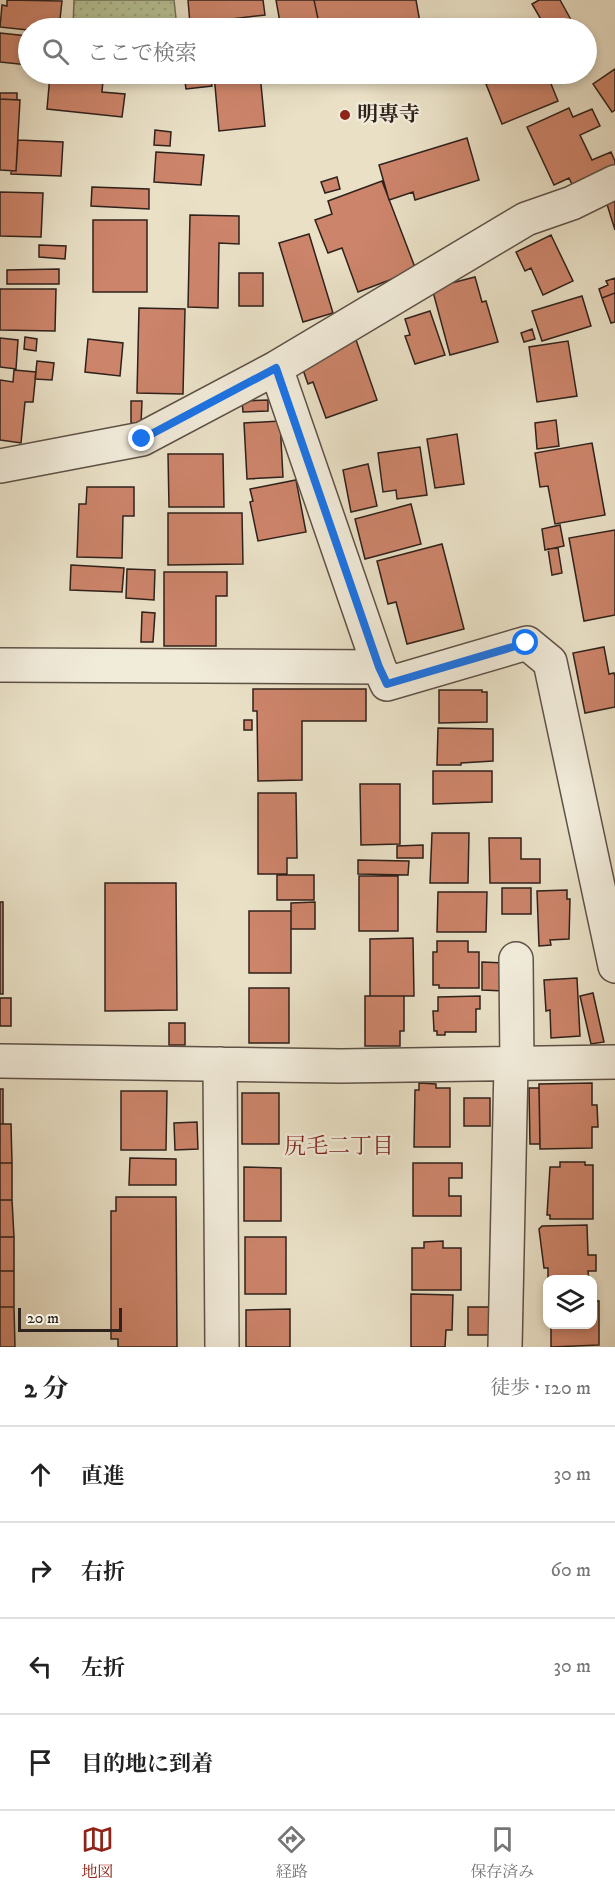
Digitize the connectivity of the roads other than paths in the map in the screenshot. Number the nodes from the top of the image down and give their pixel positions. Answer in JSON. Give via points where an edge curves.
{"nodes":[{"id":1,"x":615,"y":182,"type":"edge"},
{"id":2,"x":276,"y":368,"type":"junction"},
{"id":3,"x":0,"y":466,"type":"edge"},
{"id":4,"x":0,"y":665,"type":"edge"},
{"id":5,"x":379,"y":667,"type":"junction"},
{"id":6,"x":516,"y":958,"type":"dead end"},
{"id":7,"x":615,"y":966,"type":"edge"},
{"id":8,"x":0,"y":1061,"type":"edge"},
{"id":9,"x":615,"y":1062,"type":"edge"},
{"id":10,"x":220,"y":1064,"type":"junction"},
{"id":11,"x":514,"y":1065,"type":"junction"},
{"id":12,"x":222,"y":1347,"type":"edge"},
{"id":13,"x":505,"y":1347,"type":"edge"}],
"edges":[{"from":1,"to":2,"type":"street","via":[[526,219]]},
{"from":2,"to":3,"type":"street","via":[[142,439]]},
{"from":2,"to":5,"type":"street"},
{"from":4,"to":5,"type":"street"},
{"from":5,"to":7,"type":"street","via":[[387,684],[526,643],[550,662]]},
{"from":6,"to":11,"type":"street"},
{"from":8,"to":10,"type":"street"},
{"from":9,"to":11,"type":"street"},
{"from":10,"to":11,"type":"street"},
{"from":10,"to":12,"type":"street"},
{"from":11,"to":13,"type":"street"}]}
